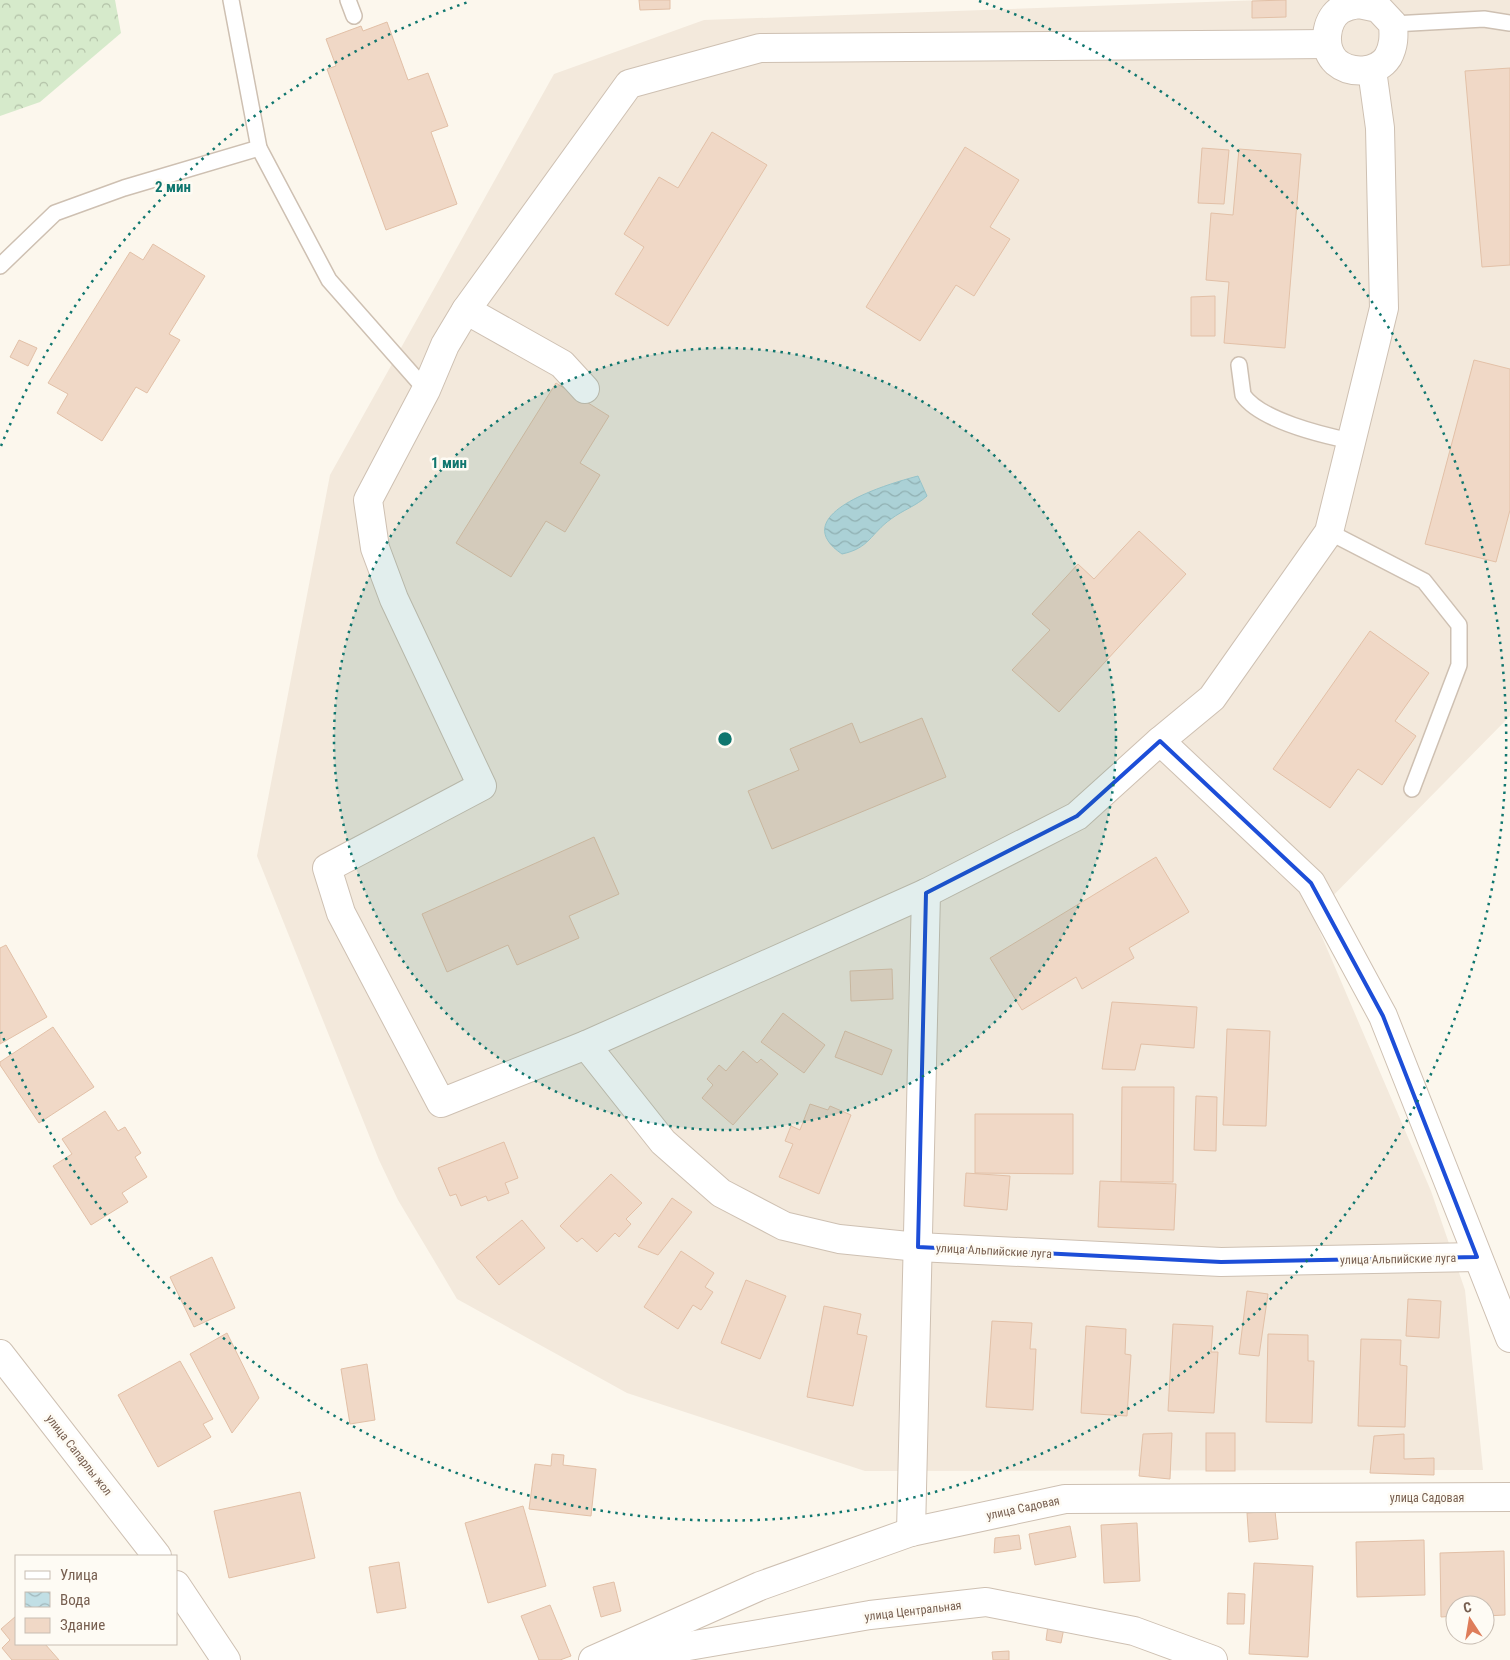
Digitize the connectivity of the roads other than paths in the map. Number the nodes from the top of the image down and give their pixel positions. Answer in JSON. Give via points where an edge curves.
{"nodes":[{"id":1,"x":231,"y":0,"type":"edge"},
{"id":2,"x":348,"y":0,"type":"edge"},
{"id":3,"x":354,"y":16,"type":"dead end"},
{"id":4,"x":1510,"y":22,"type":"edge"},
{"id":5,"x":1393,"y":24,"type":"junction"},
{"id":6,"x":1327,"y":44,"type":"junction"},
{"id":7,"x":1372,"y":70,"type":"junction"},
{"id":8,"x":258,"y":148,"type":"junction"},
{"id":9,"x":0,"y":266,"type":"edge"},
{"id":10,"x":466,"y":310,"type":"junction"},
{"id":11,"x":1240,"y":365,"type":"dead end"},
{"id":12,"x":585,"y":389,"type":"dead end"},
{"id":13,"x":426,"y":390,"type":"junction"},
{"id":14,"x":1351,"y":441,"type":"junction"},
{"id":15,"x":1329,"y":532,"type":"junction"},
{"id":16,"x":1160,"y":741,"type":"junction"},
{"id":17,"x":1412,"y":789,"type":"dead end"},
{"id":18,"x":926,"y":893,"type":"junction"},
{"id":19,"x":586,"y":1045,"type":"junction"},
{"id":20,"x":918,"y":1247,"type":"junction"},
{"id":21,"x":1477,"y":1257,"type":"junction"},
{"id":22,"x":1510,"y":1338,"type":"edge"},
{"id":23,"x":0,"y":1354,"type":"edge"},
{"id":24,"x":1510,"y":1497,"type":"edge"},
{"id":25,"x":911,"y":1532,"type":"junction"},
{"id":26,"x":156,"y":1555,"type":"edge"},
{"id":27,"x":178,"y":1588,"type":"edge"},
{"id":28,"x":226,"y":1660,"type":"edge"},
{"id":29,"x":593,"y":1660,"type":"edge"},
{"id":30,"x":608,"y":1660,"type":"edge"},
{"id":31,"x":1213,"y":1660,"type":"edge"}],
"edges":[{"from":1,"to":8,"type":"lane"},
{"from":2,"to":3,"type":"lane"},
{"from":4,"to":5,"type":"lane","via":[[1484,19]]},
{"from":5,"to":6,"type":"street","via":[[1378,8],[1359,4],[1340,10],[1329,25]]},
{"from":5,"to":7,"type":"street","via":[[1394,41],[1387,59]]},
{"from":6,"to":7,"type":"street","via":[[1336,61],[1352,70]]},
{"from":6,"to":10,"type":"street","via":[[760,48],[629,84]]},
{"from":7,"to":14,"type":"street","via":[[1380,128],[1384,308]]},
{"from":8,"to":9,"type":"lane","via":[[124,188],[55,213]]},
{"from":8,"to":13,"type":"lane","via":[[329,280]]},
{"from":10,"to":12,"type":"street","via":[[562,364]]},
{"from":10,"to":13,"type":"street","via":[[445,345]]},
{"from":11,"to":14,"type":"lane","via":[[1243,395],[1258,408],[1317,434]]},
{"from":13,"to":19,"type":"street","via":[[368,500],[373,538],[394,599],[482,786],[327,868],[341,913],[441,1103]]},
{"from":14,"to":15,"type":"street"},
{"from":15,"to":16,"type":"street","via":[[1212,698]]},
{"from":15,"to":17,"type":"lane","via":[[1424,582],[1459,625],[1459,665]]},
{"from":16,"to":18,"type":"street","via":[[1077,816]]},
{"from":16,"to":21,"type":"street","via":[[1311,883],[1383,1016]]},
{"from":18,"to":19,"type":"street"},
{"from":18,"to":20,"type":"street"},
{"from":19,"to":20,"type":"street","name":"улица Альпийские луга","via":[[663,1142],[722,1193],[784,1226],[839,1239]]},
{"from":20,"to":21,"type":"street","name":"улица Альпийские луга","via":[[1221,1262]]},
{"from":20,"to":25,"type":"street"},
{"from":21,"to":22,"type":"street"},
{"from":23,"to":26,"type":"street","name":"улица Сапарлы жол"},
{"from":24,"to":25,"type":"street","name":"улица Садовая","via":[[1065,1499]]},
{"from":25,"to":29,"type":"street","name":"улица Садовая","via":[[760,1586]]},
{"from":27,"to":28,"type":"street"},
{"from":30,"to":31,"type":"street","name":"улица Центральная","via":[[870,1615],[986,1602],[1134,1631]]}]}
